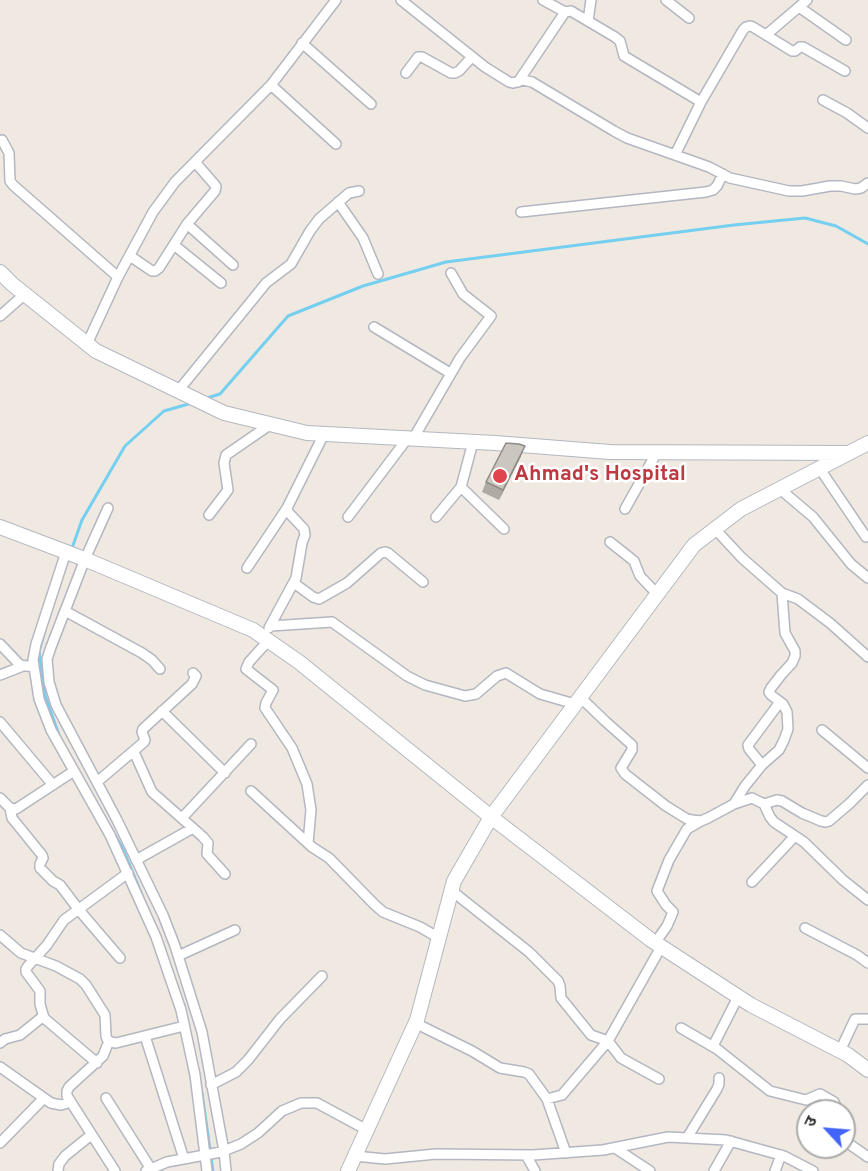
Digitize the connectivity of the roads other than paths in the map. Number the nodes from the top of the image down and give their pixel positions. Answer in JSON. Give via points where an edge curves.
{"nodes":[{"id":1,"x":336,"y":0,"type":"edge"},
{"id":2,"x":402,"y":0,"type":"edge"},
{"id":3,"x":543,"y":0,"type":"edge"},
{"id":4,"x":591,"y":0,"type":"edge"},
{"id":5,"x":666,"y":0,"type":"edge"},
{"id":6,"x":807,"y":0,"type":"edge"},
{"id":7,"x":799,"y":7,"type":"junction"},
{"id":8,"x":565,"y":12,"type":"junction"},
{"id":9,"x":689,"y":18,"type":"dead end"},
{"id":10,"x":588,"y":21,"type":"junction"},
{"id":11,"x":766,"y":35,"type":"junction"},
{"id":12,"x":846,"y":40,"type":"dead end"},
{"id":13,"x":302,"y":43,"type":"junction"},
{"id":14,"x":472,"y":57,"type":"junction"},
{"id":15,"x":845,"y":71,"type":"dead end"},
{"id":16,"x":406,"y":73,"type":"dead end"},
{"id":17,"x":518,"y":82,"type":"junction"},
{"id":18,"x":271,"y":85,"type":"junction"},
{"id":19,"x":823,"y":100,"type":"dead end"},
{"id":20,"x":701,"y":102,"type":"junction"},
{"id":21,"x":371,"y":104,"type":"dead end"},
{"id":22,"x":868,"y":128,"type":"edge"},
{"id":23,"x":2,"y":140,"type":"dead end"},
{"id":24,"x":336,"y":144,"type":"dead end"},
{"id":25,"x":675,"y":155,"type":"junction"},
{"id":26,"x":195,"y":162,"type":"junction"},
{"id":27,"x":10,"y":163,"type":"junction"},
{"id":28,"x":0,"y":172,"type":"edge"},
{"id":29,"x":723,"y":174,"type":"junction"},
{"id":30,"x":868,"y":183,"type":"edge"},
{"id":31,"x":359,"y":191,"type":"dead end"},
{"id":32,"x":338,"y":202,"type":"junction"},
{"id":33,"x":522,"y":213,"type":"dead end"},
{"id":34,"x":187,"y":224,"type":"junction"},
{"id":35,"x":174,"y":245,"type":"junction"},
{"id":36,"x":130,"y":256,"type":"junction"},
{"id":37,"x":233,"y":264,"type":"dead end"},
{"id":38,"x":0,"y":272,"type":"edge"},
{"id":39,"x":451,"y":273,"type":"dead end"},
{"id":40,"x":378,"y":274,"type":"dead end"},
{"id":41,"x":118,"y":277,"type":"junction"},
{"id":42,"x":221,"y":282,"type":"dead end"},
{"id":43,"x":25,"y":294,"type":"junction"},
{"id":44,"x":0,"y":316,"type":"edge"},
{"id":45,"x":374,"y":327,"type":"dead end"},
{"id":46,"x":87,"y":344,"type":"junction"},
{"id":47,"x":450,"y":373,"type":"junction"},
{"id":48,"x":182,"y":393,"type":"junction"},
{"id":49,"x":271,"y":424,"type":"junction"},
{"id":50,"x":324,"y":434,"type":"junction"},
{"id":51,"x":410,"y":439,"type":"junction"},
{"id":52,"x":473,"y":442,"type":"junction"},
{"id":53,"x":868,"y":443,"type":"edge"},
{"id":54,"x":657,"y":452,"type":"junction"},
{"id":55,"x":850,"y":453,"type":"junction"},
{"id":56,"x":820,"y":469,"type":"junction"},
{"id":57,"x":461,"y":487,"type":"junction"},
{"id":58,"x":780,"y":489,"type":"junction"},
{"id":59,"x":108,"y":508,"type":"dead end"},
{"id":60,"x":286,"y":508,"type":"junction"},
{"id":61,"x":625,"y":509,"type":"dead end"},
{"id":62,"x":209,"y":515,"type":"dead end"},
{"id":63,"x":348,"y":517,"type":"dead end"},
{"id":64,"x":436,"y":517,"type":"dead end"},
{"id":65,"x":0,"y":527,"type":"edge"},
{"id":66,"x":504,"y":529,"type":"dead end"},
{"id":67,"x":715,"y":529,"type":"junction"},
{"id":68,"x":866,"y":537,"type":"dead end"},
{"id":69,"x":610,"y":542,"type":"dead end"},
{"id":70,"x":75,"y":555,"type":"junction"},
{"id":71,"x":247,"y":568,"type":"dead end"},
{"id":72,"x":868,"y":578,"type":"edge"},
{"id":73,"x":423,"y":582,"type":"dead end"},
{"id":74,"x":294,"y":584,"type":"junction"},
{"id":75,"x":782,"y":593,"type":"junction"},
{"id":76,"x":657,"y":594,"type":"junction"},
{"id":77,"x":65,"y":611,"type":"junction"},
{"id":78,"x":268,"y":635,"type":"junction"},
{"id":79,"x":0,"y":644,"type":"edge"},
{"id":80,"x":868,"y":657,"type":"edge"},
{"id":81,"x":23,"y":666,"type":"junction"},
{"id":82,"x":34,"y":667,"type":"junction"},
{"id":83,"x":160,"y":669,"type":"dead end"},
{"id":84,"x":193,"y":673,"type":"dead end"},
{"id":85,"x":0,"y":675,"type":"edge"},
{"id":86,"x":578,"y":700,"type":"junction"},
{"id":87,"x":780,"y":702,"type":"junction"},
{"id":88,"x":162,"y":711,"type":"junction"},
{"id":89,"x":0,"y":722,"type":"edge"},
{"id":90,"x":822,"y":730,"type":"dead end"},
{"id":91,"x":251,"y":744,"type":"dead end"},
{"id":92,"x":134,"y":752,"type":"junction"},
{"id":93,"x":762,"y":765,"type":"junction"},
{"id":94,"x":868,"y":768,"type":"edge"},
{"id":95,"x":74,"y":771,"type":"junction"},
{"id":96,"x":225,"y":773,"type":"junction"},
{"id":97,"x":97,"y":782,"type":"junction"},
{"id":98,"x":868,"y":784,"type":"edge"},
{"id":99,"x":53,"y":785,"type":"junction"},
{"id":100,"x":251,"y":791,"type":"dead end"},
{"id":101,"x":0,"y":798,"type":"edge"},
{"id":102,"x":734,"y":804,"type":"junction"},
{"id":103,"x":764,"y":804,"type":"junction"},
{"id":104,"x":10,"y":808,"type":"junction"},
{"id":105,"x":491,"y":817,"type":"junction"},
{"id":106,"x":182,"y":818,"type":"junction"},
{"id":107,"x":701,"y":821,"type":"junction"},
{"id":108,"x":193,"y":828,"type":"junction"},
{"id":109,"x":795,"y":836,"type":"junction"},
{"id":110,"x":308,"y":843,"type":"junction"},
{"id":111,"x":136,"y":860,"type":"junction"},
{"id":112,"x":128,"y":873,"type":"junction"},
{"id":113,"x":225,"y":874,"type":"dead end"},
{"id":114,"x":752,"y":882,"type":"dead end"},
{"id":115,"x":452,"y":891,"type":"junction"},
{"id":116,"x":868,"y":900,"type":"edge"},
{"id":117,"x":79,"y":910,"type":"junction"},
{"id":118,"x":805,"y":928,"type":"dead end"},
{"id":119,"x":235,"y":930,"type":"dead end"},
{"id":120,"x":0,"y":935,"type":"edge"},
{"id":121,"x":439,"y":938,"type":"junction"},
{"id":122,"x":4,"y":943,"type":"edge"},
{"id":123,"x":658,"y":945,"type":"junction"},
{"id":124,"x":178,"y":956,"type":"junction"},
{"id":125,"x":120,"y":958,"type":"dead end"},
{"id":126,"x":34,"y":959,"type":"junction"},
{"id":127,"x":868,"y":963,"type":"edge"},
{"id":128,"x":322,"y":976,"type":"dead end"},
{"id":129,"x":738,"y":997,"type":"junction"},
{"id":130,"x":44,"y":1018,"type":"junction"},
{"id":131,"x":868,"y":1019,"type":"edge"},
{"id":132,"x":415,"y":1023,"type":"junction"},
{"id":133,"x":184,"y":1026,"type":"junction"},
{"id":134,"x":681,"y":1028,"type":"dead end"},
{"id":135,"x":144,"y":1036,"type":"junction"},
{"id":136,"x":109,"y":1041,"type":"junction"},
{"id":137,"x":608,"y":1041,"type":"junction"},
{"id":138,"x":0,"y":1043,"type":"edge"},
{"id":139,"x":713,"y":1046,"type":"junction"},
{"id":140,"x":840,"y":1051,"type":"junction"},
{"id":141,"x":97,"y":1063,"type":"junction"},
{"id":142,"x":0,"y":1067,"type":"edge"},
{"id":143,"x":868,"y":1070,"type":"edge"},
{"id":144,"x":719,"y":1078,"type":"dead end"},
{"id":145,"x":659,"y":1079,"type":"dead end"},
{"id":146,"x":211,"y":1085,"type":"junction"},
{"id":147,"x":44,"y":1098,"type":"junction"},
{"id":148,"x":106,"y":1098,"type":"dead end"},
{"id":149,"x":547,"y":1099,"type":"junction"},
{"id":150,"x":802,"y":1099,"type":"edge"},
{"id":151,"x":808,"y":1099,"type":"edge"},
{"id":152,"x":829,"y":1099,"type":"edge"},
{"id":153,"x":71,"y":1102,"type":"junction"},
{"id":154,"x":367,"y":1130,"type":"junction"},
{"id":155,"x":92,"y":1135,"type":"junction"},
{"id":156,"x":687,"y":1138,"type":"junction"},
{"id":157,"x":731,"y":1141,"type":"junction"},
{"id":158,"x":0,"y":1143,"type":"edge"},
{"id":159,"x":615,"y":1148,"type":"junction"},
{"id":160,"x":222,"y":1152,"type":"junction"},
{"id":161,"x":566,"y":1153,"type":"junction"},
{"id":162,"x":207,"y":1154,"type":"junction"},
{"id":163,"x":526,"y":1155,"type":"junction"},
{"id":164,"x":781,"y":1155,"type":"junction"},
{"id":165,"x":355,"y":1156,"type":"junction"},
{"id":166,"x":184,"y":1159,"type":"junction"},
{"id":167,"x":149,"y":1170,"type":"edge"},
{"id":168,"x":58,"y":1171,"type":"edge"},
{"id":169,"x":115,"y":1171,"type":"edge"},
{"id":170,"x":207,"y":1171,"type":"edge"},
{"id":171,"x":226,"y":1171,"type":"edge"},
{"id":172,"x":348,"y":1171,"type":"edge"},
{"id":173,"x":535,"y":1171,"type":"edge"},
{"id":174,"x":650,"y":1171,"type":"edge"},
{"id":175,"x":714,"y":1171,"type":"edge"},
{"id":176,"x":775,"y":1171,"type":"edge"},
{"id":177,"x":813,"y":1171,"type":"edge"}],
"edges":[{"from":1,"to":13,"type":"street"},
{"from":2,"to":14,"type":"street"},
{"from":3,"to":8,"type":"street"},
{"from":4,"to":10,"type":"street"},
{"from":5,"to":9,"type":"street"},
{"from":6,"to":7,"type":"street"},
{"from":7,"to":11,"type":"street"},
{"from":7,"to":12,"type":"street"},
{"from":8,"to":10,"type":"street","via":[[571,11]]},
{"from":8,"to":17,"type":"street"},
{"from":10,"to":20,"type":"street","via":[[620,41],[624,56]]},
{"from":11,"to":15,"type":"street","via":[[792,51],[803,47]]},
{"from":11,"to":20,"type":"street","via":[[750,26],[743,30]]},
{"from":13,"to":18,"type":"street"},
{"from":13,"to":21,"type":"street"},
{"from":14,"to":16,"type":"street","via":[[455,73],[418,57]]},
{"from":14,"to":17,"type":"street","via":[[509,82]]},
{"from":17,"to":25,"type":"street","via":[[532,82],[627,138]]},
{"from":18,"to":24,"type":"street"},
{"from":18,"to":26,"type":"street"},
{"from":19,"to":22,"type":"street"},
{"from":20,"to":25,"type":"street"},
{"from":23,"to":27,"type":"street"},
{"from":25,"to":29,"type":"street"},
{"from":26,"to":34,"type":"street","via":[[216,187]]},
{"from":26,"to":36,"type":"street","via":[[153,212]]},
{"from":27,"to":28,"type":"street"},
{"from":27,"to":41,"type":"street","via":[[13,185]]},
{"from":29,"to":30,"type":"street","via":[[789,191],[830,186],[861,189]]},
{"from":29,"to":33,"type":"street","via":[[717,186],[706,192]]},
{"from":31,"to":32,"type":"street"},
{"from":32,"to":40,"type":"street","via":[[363,238]]},
{"from":32,"to":48,"type":"street","via":[[315,224],[291,264],[258,292]]},
{"from":34,"to":35,"type":"street"},
{"from":34,"to":37,"type":"street"},
{"from":35,"to":36,"type":"street","via":[[155,271]]},
{"from":35,"to":42,"type":"street"},
{"from":36,"to":41,"type":"street"},
{"from":38,"to":43,"type":"street"},
{"from":39,"to":47,"type":"street","via":[[463,294],[491,316]]},
{"from":41,"to":46,"type":"street"},
{"from":43,"to":44,"type":"street"},
{"from":43,"to":46,"type":"street"},
{"from":45,"to":47,"type":"street"},
{"from":46,"to":48,"type":"street"},
{"from":47,"to":51,"type":"street"},
{"from":48,"to":49,"type":"street","via":[[224,413]]},
{"from":49,"to":50,"type":"street"},
{"from":49,"to":62,"type":"street","via":[[226,455],[228,490]]},
{"from":50,"to":51,"type":"street"},
{"from":50,"to":60,"type":"street"},
{"from":51,"to":52,"type":"street"},
{"from":51,"to":63,"type":"street"},
{"from":52,"to":54,"type":"street"},
{"from":52,"to":57,"type":"street"},
{"from":53,"to":55,"type":"street"},
{"from":54,"to":55,"type":"street"},
{"from":54,"to":61,"type":"street"},
{"from":55,"to":56,"type":"street"},
{"from":56,"to":58,"type":"street"},
{"from":56,"to":68,"type":"street"},
{"from":57,"to":64,"type":"street"},
{"from":57,"to":66,"type":"street"},
{"from":58,"to":67,"type":"street","via":[[741,509]]},
{"from":58,"to":72,"type":"street","via":[[813,517],[851,564]]},
{"from":59,"to":70,"type":"street"},
{"from":60,"to":71,"type":"street"},
{"from":60,"to":74,"type":"street","via":[[306,531]]},
{"from":65,"to":70,"type":"street"},
{"from":67,"to":75,"type":"street"},
{"from":67,"to":76,"type":"street","via":[[694,545]]},
{"from":69,"to":76,"type":"street","via":[[634,561],[640,576]]},
{"from":70,"to":77,"type":"street"},
{"from":70,"to":78,"type":"street"},
{"from":70,"to":82,"type":"street","via":[[36,644]]},
{"from":73,"to":74,"type":"street","via":[[385,552],[347,583],[319,598]]},
{"from":74,"to":78,"type":"street"},
{"from":75,"to":80,"type":"street","via":[[798,599]]},
{"from":75,"to":87,"type":"street","via":[[785,633],[795,656],[769,692]]},
{"from":76,"to":86,"type":"street"},
{"from":77,"to":83,"type":"street","via":[[142,653]]},
{"from":77,"to":97,"type":"street","via":[[47,659],[49,682],[56,705]]},
{"from":78,"to":86,"type":"street","via":[[332,622],[425,685],[465,696],[476,694],[506,673],[540,694]]},
{"from":78,"to":105,"type":"street"},
{"from":78,"to":110,"type":"street","via":[[246,669],[273,690],[266,708],[292,748],[307,784],[311,810]]},
{"from":79,"to":81,"type":"street"},
{"from":81,"to":82,"type":"street"},
{"from":81,"to":85,"type":"street"},
{"from":82,"to":95,"type":"street","via":[[44,716]]},
{"from":84,"to":88,"type":"street","via":[[196,676],[192,684]]},
{"from":86,"to":105,"type":"street"},
{"from":86,"to":107,"type":"street","via":[[632,745],[621,768],[625,774],[666,806]]},
{"from":87,"to":93,"type":"street","via":[[787,712],[788,729],[779,750]]},
{"from":87,"to":93,"type":"street","via":[[748,745]]},
{"from":88,"to":92,"type":"street","via":[[143,729],[145,740]]},
{"from":88,"to":96,"type":"street"},
{"from":89,"to":99,"type":"street"},
{"from":90,"to":94,"type":"street"},
{"from":91,"to":96,"type":"street"},
{"from":92,"to":97,"type":"street"},
{"from":92,"to":106,"type":"street","via":[[152,792]]},
{"from":93,"to":102,"type":"street"},
{"from":95,"to":99,"type":"street"},
{"from":95,"to":112,"type":"street"},
{"from":96,"to":106,"type":"street"},
{"from":97,"to":111,"type":"street"},
{"from":98,"to":103,"type":"street","via":[[826,822],[783,801]]},
{"from":99,"to":104,"type":"street","via":[[16,809]]},
{"from":100,"to":110,"type":"street"},
{"from":101,"to":104,"type":"street"},
{"from":102,"to":103,"type":"street","via":[[752,798]]},
{"from":102,"to":107,"type":"street"},
{"from":103,"to":109,"type":"street","via":[[774,822]]},
{"from":104,"to":117,"type":"street","via":[[12,818],[42,855],[40,868],[60,885]]},
{"from":105,"to":115,"type":"street"},
{"from":105,"to":123,"type":"street"},
{"from":106,"to":108,"type":"street"},
{"from":107,"to":123,"type":"street","via":[[687,829],[657,891],[672,912]]},
{"from":108,"to":111,"type":"street"},
{"from":108,"to":113,"type":"street","via":[[208,843],[207,854]]},
{"from":109,"to":114,"type":"street"},
{"from":109,"to":116,"type":"street"},
{"from":110,"to":121,"type":"street","via":[[329,858],[383,912]]},
{"from":111,"to":124,"type":"street"},
{"from":112,"to":117,"type":"street"},
{"from":112,"to":133,"type":"street","via":[[154,931]]},
{"from":115,"to":121,"type":"street"},
{"from":115,"to":137,"type":"street","via":[[534,957],[558,981],[561,998],[591,1035]]},
{"from":117,"to":125,"type":"street"},
{"from":117,"to":126,"type":"street","via":[[64,921]]},
{"from":118,"to":127,"type":"street"},
{"from":119,"to":124,"type":"street"},
{"from":120,"to":122,"type":"street"},
{"from":121,"to":132,"type":"street"},
{"from":122,"to":126,"type":"street"},
{"from":123,"to":129,"type":"street"},
{"from":123,"to":137,"type":"street"},
{"from":124,"to":146,"type":"street","via":[[202,1032]]},
{"from":126,"to":130,"type":"street","via":[[26,972],[40,991]]},
{"from":126,"to":136,"type":"street","via":[[62,969],[86,985],[105,1015]]},
{"from":128,"to":146,"type":"street","via":[[236,1072]]},
{"from":129,"to":139,"type":"street"},
{"from":129,"to":140,"type":"street"},
{"from":130,"to":138,"type":"street","via":[[26,1032]]},
{"from":130,"to":141,"type":"street"},
{"from":131,"to":140,"type":"street","via":[[855,1019]]},
{"from":132,"to":149,"type":"street","via":[[500,1068],[528,1074]]},
{"from":132,"to":154,"type":"street"},
{"from":133,"to":135,"type":"street"},
{"from":133,"to":162,"type":"street"},
{"from":134,"to":139,"type":"street"},
{"from":135,"to":136,"type":"street"},
{"from":135,"to":166,"type":"street"},
{"from":136,"to":141,"type":"street"},
{"from":137,"to":145,"type":"street","via":[[621,1058]]},
{"from":137,"to":149,"type":"street","via":[[562,1095]]},
{"from":139,"to":150,"type":"street","via":[[770,1091]]},
{"from":140,"to":143,"type":"street"},
{"from":141,"to":153,"type":"street","via":[[69,1087],[67,1096]]},
{"from":142,"to":147,"type":"street"},
{"from":144,"to":156,"type":"street","via":[[717,1089]]},
{"from":146,"to":160,"type":"street"},
{"from":147,"to":153,"type":"street","via":[[57,1105]]},
{"from":147,"to":158,"type":"street"},
{"from":148,"to":167,"type":"street"},
{"from":149,"to":161,"type":"street"},
{"from":151,"to":152,"type":"street","via":[[823,1095]]},
{"from":153,"to":155,"type":"street"},
{"from":154,"to":160,"type":"street","via":[[317,1103],[301,1103],[282,1111],[242,1144]]},
{"from":154,"to":165,"type":"street"},
{"from":155,"to":168,"type":"street","via":[[65,1156]]},
{"from":155,"to":169,"type":"street"},
{"from":156,"to":157,"type":"street"},
{"from":156,"to":159,"type":"street","via":[[668,1137]]},
{"from":157,"to":164,"type":"street"},
{"from":157,"to":175,"type":"street"},
{"from":159,"to":161,"type":"street"},
{"from":159,"to":174,"type":"street"},
{"from":160,"to":162,"type":"street"},
{"from":160,"to":171,"type":"street"},
{"from":161,"to":163,"type":"street"},
{"from":162,"to":166,"type":"street"},
{"from":162,"to":170,"type":"street"},
{"from":163,"to":165,"type":"street","via":[[436,1154],[385,1160]]},
{"from":163,"to":173,"type":"street"},
{"from":164,"to":176,"type":"street"},
{"from":164,"to":177,"type":"street"},
{"from":165,"to":172,"type":"street"},
{"from":166,"to":167,"type":"street"}]}
